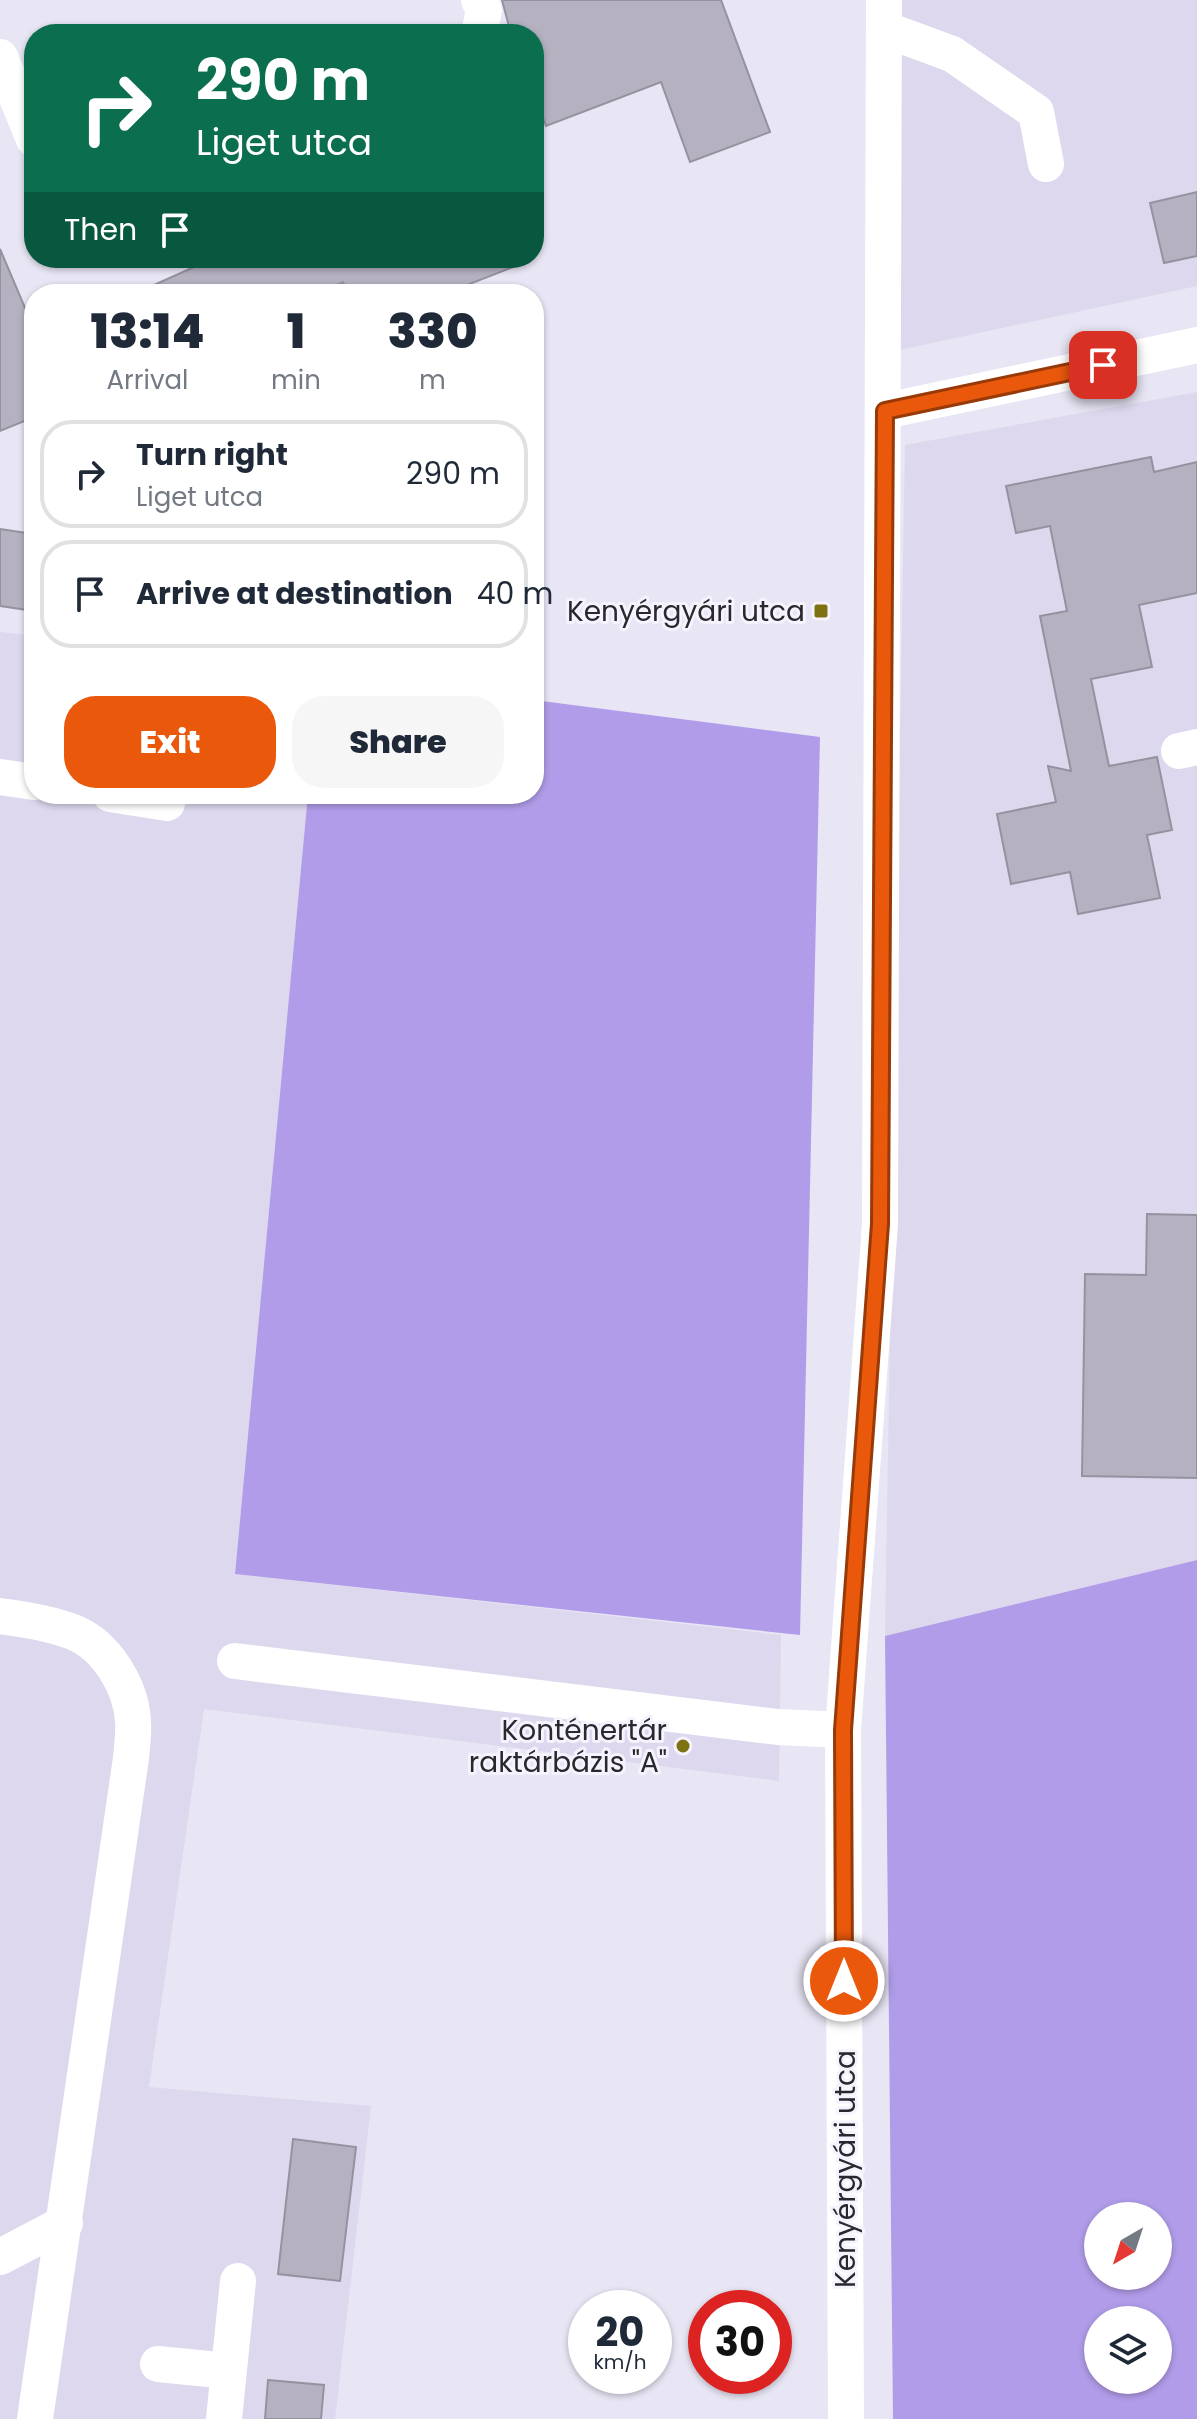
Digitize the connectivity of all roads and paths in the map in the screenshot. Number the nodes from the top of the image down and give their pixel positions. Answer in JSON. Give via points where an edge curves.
{"nodes":[{"id":1,"x":479,"y":0,"type":"edge"},
{"id":2,"x":884,"y":14,"type":"edge"},
{"id":3,"x":481,"y":24,"type":"edge"},
{"id":4,"x":0,"y":57,"type":"edge"},
{"id":5,"x":24,"y":115,"type":"edge"},
{"id":6,"x":1046,"y":164,"type":"dead end"},
{"id":7,"x":1197,"y":345,"type":"edge"},
{"id":8,"x":885,"y":411,"type":"junction"},
{"id":9,"x":0,"y":777,"type":"edge"},
{"id":10,"x":24,"y":781,"type":"edge"},
{"id":11,"x":0,"y":1616,"type":"edge"},
{"id":12,"x":235,"y":1661,"type":"dead end"},
{"id":13,"x":843,"y":1730,"type":"junction"},
{"id":14,"x":65,"y":2223,"type":"junction"},
{"id":15,"x":0,"y":2257,"type":"edge"},
{"id":16,"x":238,"y":2281,"type":"dead end"},
{"id":17,"x":158,"y":2364,"type":"dead end"},
{"id":18,"x":229,"y":2371,"type":"junction"},
{"id":19,"x":35,"y":2419,"type":"edge"},
{"id":20,"x":224,"y":2419,"type":"edge"},
{"id":21,"x":846,"y":2419,"type":"edge"}],
"edges":[{"from":1,"to":3,"type":"street","via":[[484,10]]},
{"from":2,"to":6,"type":"street","via":[[1036,112]]},
{"from":2,"to":8,"type":"street","name":"Kenyérgyári utca"},
{"from":4,"to":5,"type":"street"},
{"from":7,"to":8,"type":"street"},
{"from":8,"to":13,"type":"street","name":"Kenyérgyári utca","via":[[880,1224]]},
{"from":9,"to":10,"type":"street"},
{"from":11,"to":14,"type":"street","via":[[76,1633],[116,1669],[133,1720]]},
{"from":12,"to":13,"type":"street","via":[[778,1727]]},
{"from":13,"to":21,"type":"street","name":"Kenyérgyári utca"},
{"from":14,"to":15,"type":"street"},
{"from":14,"to":19,"type":"street"},
{"from":16,"to":18,"type":"street"},
{"from":17,"to":18,"type":"street"},
{"from":18,"to":20,"type":"street"}]}
